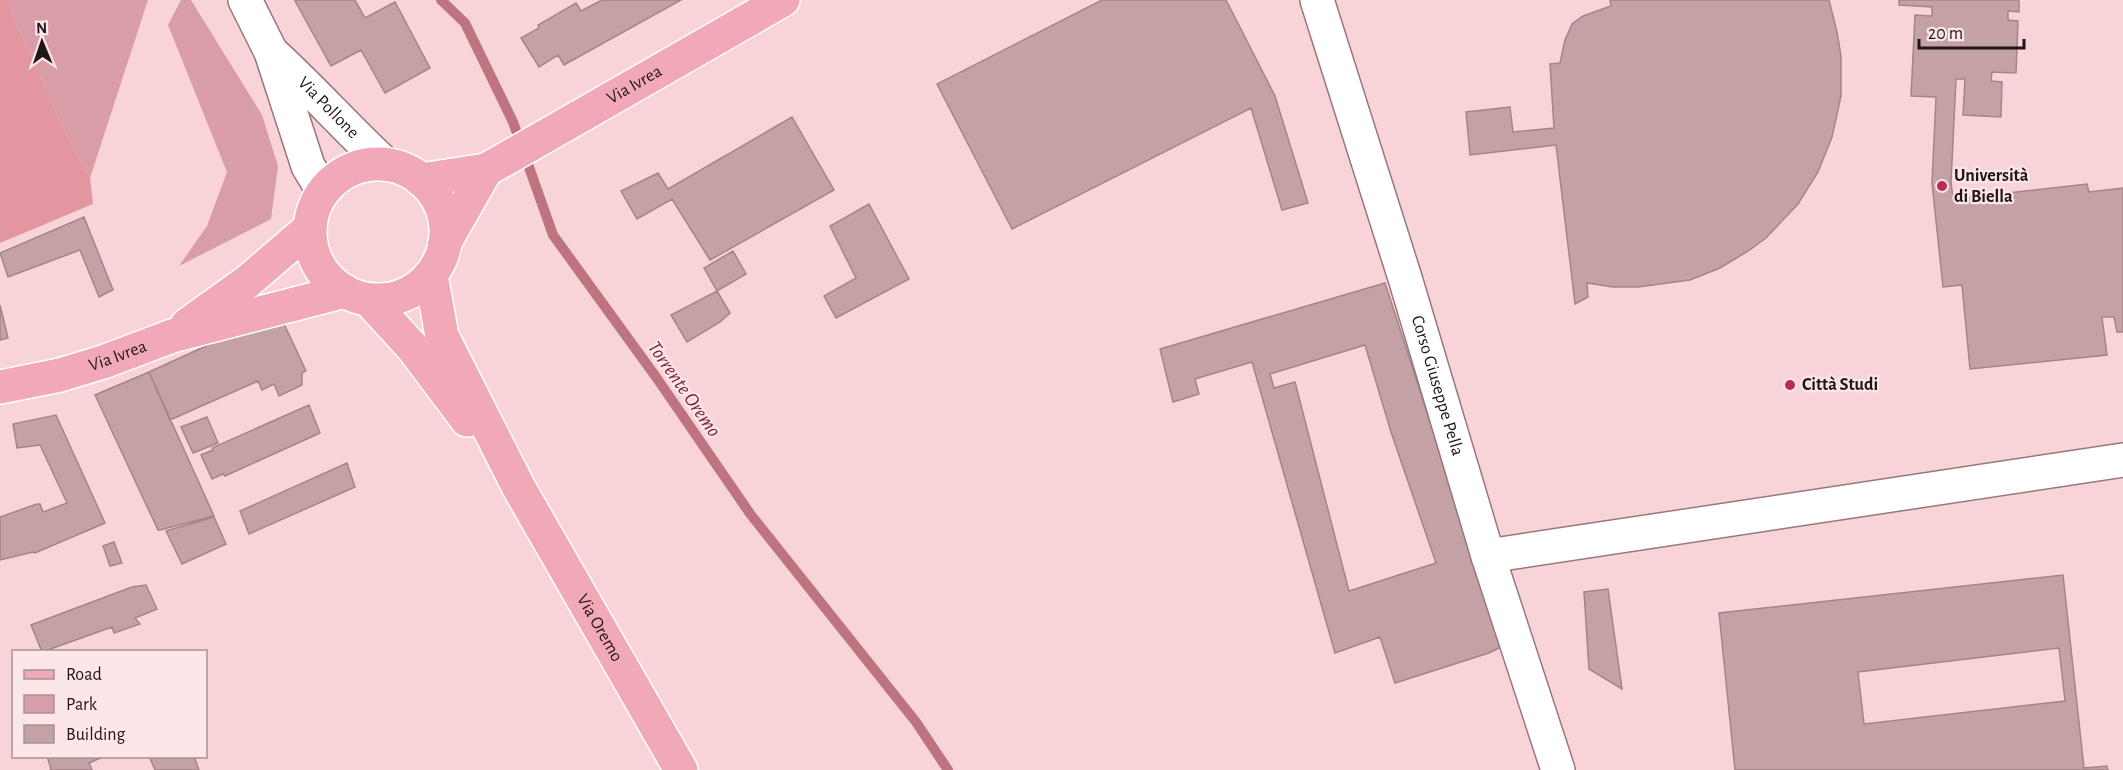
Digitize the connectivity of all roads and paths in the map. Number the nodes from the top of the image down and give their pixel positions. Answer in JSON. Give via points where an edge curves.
{"nodes":[{"id":1,"x":245,"y":0,"type":"edge"},
{"id":2,"x":783,"y":0,"type":"edge"},
{"id":3,"x":1317,"y":0,"type":"edge"},
{"id":4,"x":271,"y":52,"type":"junction"},
{"id":5,"x":385,"y":164,"type":"junction"},
{"id":6,"x":486,"y":170,"type":"junction"},
{"id":7,"x":421,"y":180,"type":"junction"},
{"id":8,"x":323,"y":191,"type":"junction"},
{"id":9,"x":310,"y":228,"type":"junction"},
{"id":10,"x":446,"y":242,"type":"junction"},
{"id":11,"x":431,"y":275,"type":"junction"},
{"id":12,"x":357,"y":296,"type":"junction"},
{"id":13,"x":172,"y":336,"type":"junction"},
{"id":14,"x":0,"y":387,"type":"edge"},
{"id":15,"x":2123,"y":460,"type":"edge"},
{"id":16,"x":519,"y":488,"type":"junction"},
{"id":17,"x":1488,"y":556,"type":"junction"},
{"id":18,"x":681,"y":770,"type":"edge"},
{"id":19,"x":1558,"y":770,"type":"edge"}],
"edges":[{"from":1,"to":4,"type":"street","name":"Via Pollone"},
{"from":2,"to":6,"type":"main road","name":"Via Ivrea"},
{"from":3,"to":17,"type":"street","name":"Corso Giuseppe Pella"},
{"from":4,"to":5,"type":"street","name":"Via Pollone"},
{"from":4,"to":8,"type":"street","name":"Via Pollone","via":[[308,166]]},
{"from":5,"to":7,"type":"main road","via":[[404,169]]},
{"from":5,"to":8,"type":"main road","via":[[362,166],[340,175]]},
{"from":6,"to":7,"type":"main road","name":"Via Ivrea"},
{"from":6,"to":10,"type":"main road"},
{"from":7,"to":10,"type":"main road","via":[[436,197],[445,219]]},
{"from":8,"to":9,"type":"main road"},
{"from":9,"to":12,"type":"main road","via":[[311,247],[329,280]]},
{"from":9,"to":13,"type":"main road","name":"Via Ivrea","via":[[247,282]]},
{"from":10,"to":11,"type":"main road"},
{"from":11,"to":12,"type":"main road","via":[[414,290],[392,299]]},
{"from":11,"to":16,"type":"main road","name":"Via Oremo","via":[[442,336]]},
{"from":12,"to":13,"type":"main road","name":"Via Ivrea"},
{"from":12,"to":16,"type":"main road","name":"Via Oremo","via":[[413,348]]},
{"from":13,"to":14,"type":"main road","name":"Via Ivrea","via":[[60,375]]},
{"from":15,"to":17,"type":"street"},
{"from":16,"to":18,"type":"main road","name":"Via Oremo"},
{"from":17,"to":19,"type":"street","name":"Corso Giuseppe Pella"}]}
